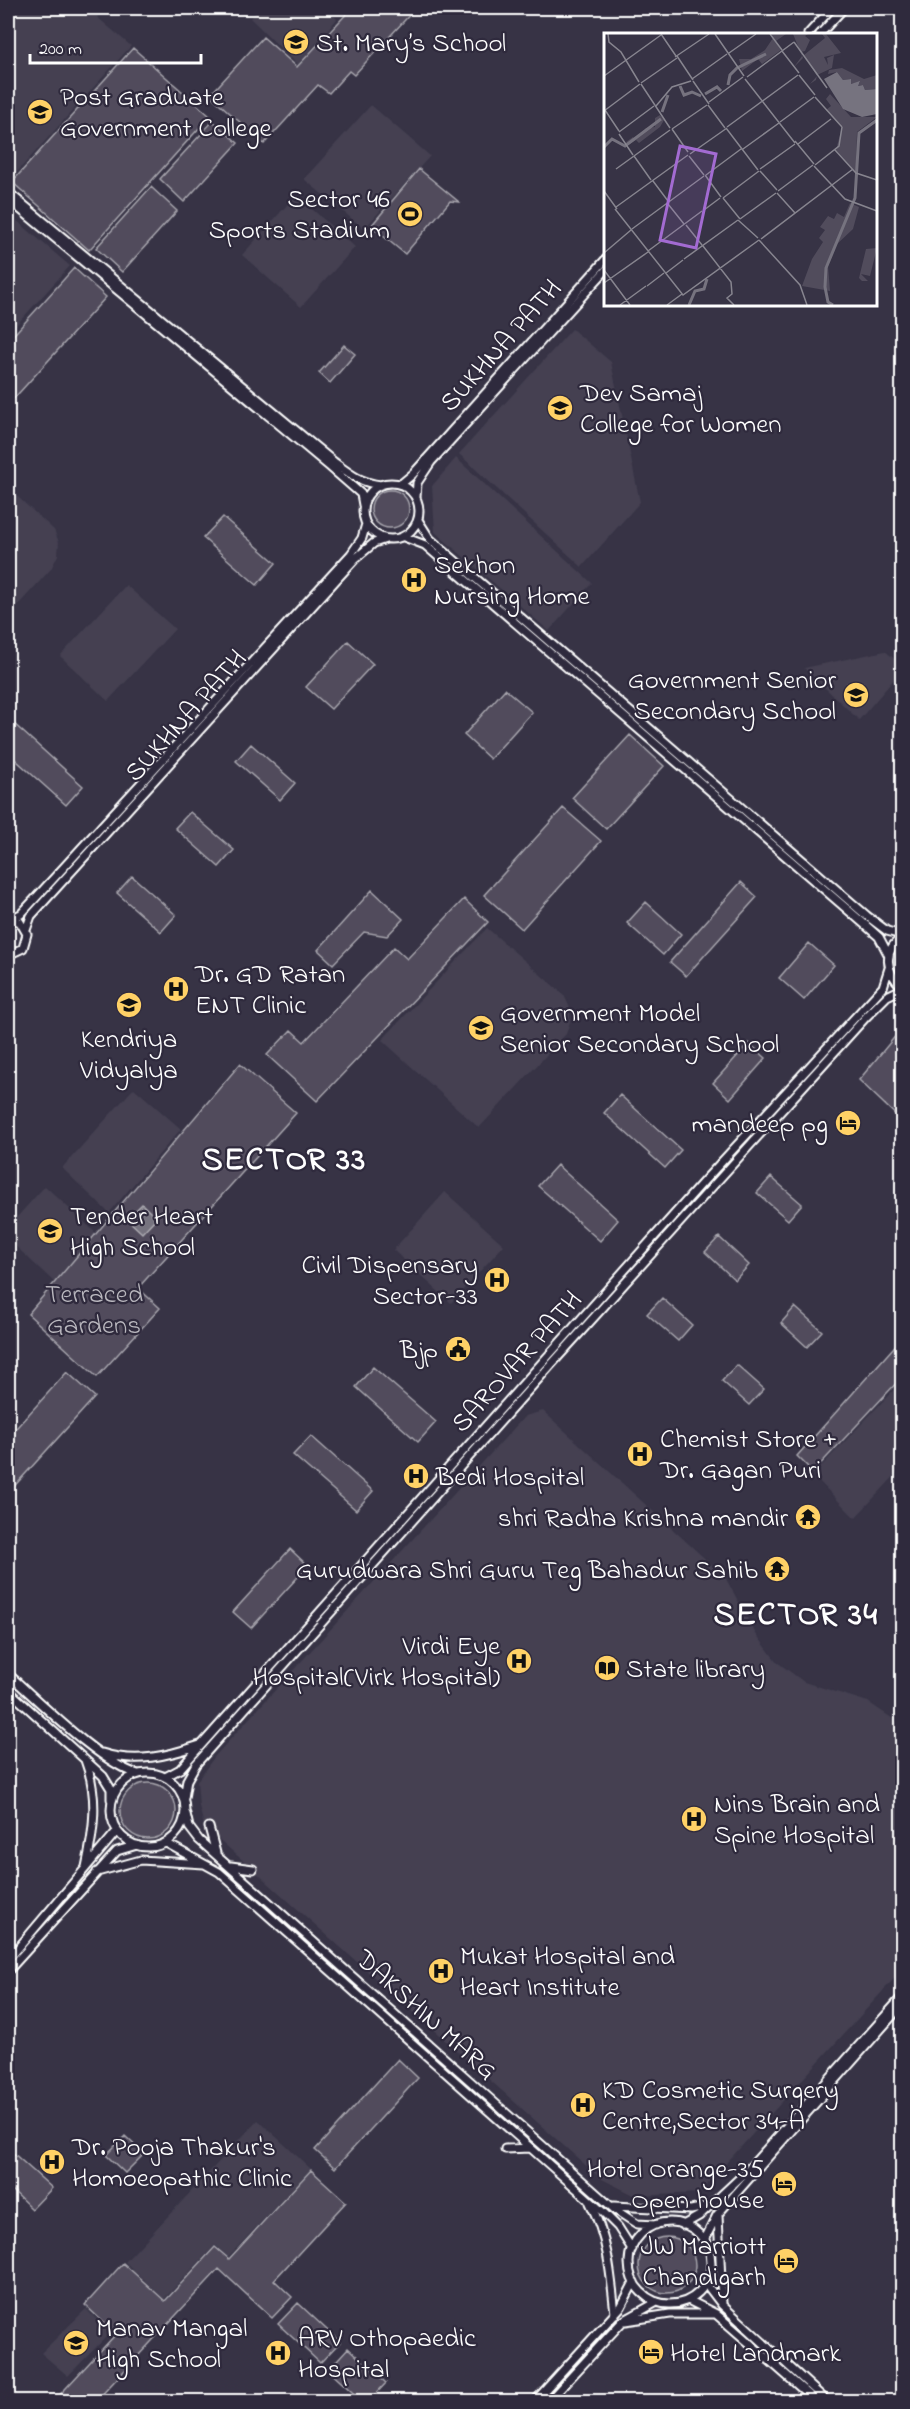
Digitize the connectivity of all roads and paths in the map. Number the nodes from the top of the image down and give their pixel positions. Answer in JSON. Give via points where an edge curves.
{"nodes":[{"id":1,"x":832,"y":8,"type":"edge"},
{"id":2,"x":844,"y":8,"type":"edge"},
{"id":3,"x":809,"y":33,"type":"edge"},
{"id":4,"x":821,"y":33,"type":"edge"},
{"id":5,"x":8,"y":192,"type":"edge"},
{"id":6,"x":8,"y":200,"type":"edge"},
{"id":7,"x":604,"y":261,"type":"edge"},
{"id":8,"x":604,"y":272,"type":"edge"},
{"id":9,"x":400,"y":484,"type":"junction"},
{"id":10,"x":381,"y":485,"type":"junction"},
{"id":11,"x":416,"y":497,"type":"junction"},
{"id":12,"x":363,"y":505,"type":"junction"},
{"id":13,"x":418,"y":520,"type":"junction"},
{"id":14,"x":366,"y":524,"type":"junction"},
{"id":15,"x":404,"y":537,"type":"junction"},
{"id":16,"x":386,"y":539,"type":"junction"},
{"id":17,"x":10,"y":918,"type":"edge"},
{"id":18,"x":26,"y":930,"type":"junction"},
{"id":19,"x":903,"y":936,"type":"edge"},
{"id":20,"x":8,"y":955,"type":"edge"},
{"id":21,"x":889,"y":956,"type":"junction"},
{"id":22,"x":889,"y":968,"type":"junction"},
{"id":23,"x":903,"y":987,"type":"edge"},
{"id":24,"x":8,"y":1674,"type":"edge"},
{"id":25,"x":8,"y":1690,"type":"edge"},
{"id":26,"x":200,"y":1745,"type":"junction"},
{"id":27,"x":97,"y":1751,"type":"junction"},
{"id":28,"x":84,"y":1758,"type":"junction"},
{"id":29,"x":138,"y":1774,"type":"junction"},
{"id":30,"x":165,"y":1777,"type":"junction"},
{"id":31,"x":184,"y":1798,"type":"junction"},
{"id":32,"x":112,"y":1804,"type":"junction"},
{"id":33,"x":186,"y":1814,"type":"junction"},
{"id":34,"x":209,"y":1827,"type":"dead end"},
{"id":35,"x":117,"y":1831,"type":"junction"},
{"id":36,"x":166,"y":1843,"type":"junction"},
{"id":37,"x":136,"y":1845,"type":"junction"},
{"id":38,"x":216,"y":1853,"type":"junction"},
{"id":39,"x":207,"y":1864,"type":"junction"},
{"id":40,"x":231,"y":1866,"type":"junction"},
{"id":41,"x":85,"y":1868,"type":"junction"},
{"id":42,"x":253,"y":1869,"type":"dead end"},
{"id":43,"x":96,"y":1872,"type":"junction"},
{"id":44,"x":8,"y":1960,"type":"edge"},
{"id":45,"x":8,"y":1971,"type":"edge"},
{"id":46,"x":903,"y":1997,"type":"edge"},
{"id":47,"x":903,"y":2006,"type":"edge"},
{"id":48,"x":531,"y":2148,"type":"junction"},
{"id":49,"x":505,"y":2150,"type":"dead end"},
{"id":50,"x":587,"y":2198,"type":"junction"},
{"id":51,"x":611,"y":2206,"type":"junction"},
{"id":52,"x":710,"y":2206,"type":"junction"},
{"id":53,"x":717,"y":2215,"type":"junction"},
{"id":54,"x":683,"y":2224,"type":"junction"},
{"id":55,"x":656,"y":2225,"type":"junction"},
{"id":56,"x":707,"y":2246,"type":"junction"},
{"id":57,"x":632,"y":2249,"type":"junction"},
{"id":58,"x":634,"y":2282,"type":"junction"},
{"id":59,"x":706,"y":2284,"type":"junction"},
{"id":60,"x":688,"y":2300,"type":"junction"},
{"id":61,"x":657,"y":2302,"type":"junction"},
{"id":62,"x":722,"y":2305,"type":"junction"},
{"id":63,"x":615,"y":2314,"type":"junction"},
{"id":64,"x":716,"y":2314,"type":"junction"},
{"id":65,"x":623,"y":2321,"type":"junction"},
{"id":66,"x":534,"y":2402,"type":"edge"},
{"id":67,"x":548,"y":2402,"type":"edge"},
{"id":68,"x":818,"y":2402,"type":"edge"},
{"id":69,"x":828,"y":2402,"type":"edge"}],
"edges":[{"from":1,"to":3,"type":"main road"},
{"from":2,"to":4,"type":"main road"},
{"from":5,"to":10,"type":"main road","via":[[334,462],[357,480]]},
{"from":6,"to":12,"type":"main road","via":[[330,466],[357,490]]},
{"from":7,"to":9,"type":"main road","name":"SUKHNA PATH","via":[[427,459]]},
{"from":8,"to":11,"type":"main road","name":"SUKHNA PATH","via":[[431,462],[417,483]]},
{"from":9,"to":10,"type":"main road"},
{"from":9,"to":11,"type":"main road"},
{"from":10,"to":12,"type":"main road","via":[[369,493]]},
{"from":11,"to":13,"type":"main road","via":[[420,508]]},
{"from":12,"to":14,"type":"main road"},
{"from":13,"to":15,"type":"main road"},
{"from":13,"to":19,"type":"main road","via":[[430,539],[886,931]]},
{"from":14,"to":16,"type":"main road","via":[[376,536]]},
{"from":14,"to":17,"type":"main road","name":"SUKHNA PATH","via":[[351,554],[21,914]]},
{"from":15,"to":16,"type":"main road"},
{"from":15,"to":21,"type":"main road","via":[[429,548],[844,906],[879,937]]},
{"from":16,"to":18,"type":"main road","name":"SUKHNA PATH","via":[[374,543],[356,558],[31,916]]},
{"from":17,"to":18,"type":"main road"},
{"from":18,"to":20,"type":"main road","name":"SUKHNA PATH","via":[[23,948]]},
{"from":19,"to":21,"type":"main road"},
{"from":21,"to":22,"type":"main road"},
{"from":22,"to":23,"type":"main road"},
{"from":22,"to":26,"type":"main road","name":"SAROVAR PATH","via":[[883,987],[742,1138]]},
{"from":23,"to":31,"type":"main road","name":"SAROVAR PATH","via":[[887,996],[866,1017],[196,1764],[187,1780]]},
{"from":24,"to":27,"type":"main road"},
{"from":25,"to":28,"type":"main road"},
{"from":26,"to":27,"type":"main road","via":[[138,1760]]},
{"from":26,"to":30,"type":"main road","name":"SAROVAR PATH","via":[[180,1769]]},
{"from":27,"to":29,"type":"main road","via":[[122,1770]]},
{"from":28,"to":32,"type":"main road","via":[[111,1789]]},
{"from":28,"to":41,"type":"main road","via":[[91,1775],[94,1828]]},
{"from":29,"to":30,"type":"main road"},
{"from":29,"to":32,"type":"main road","via":[[120,1786]]},
{"from":30,"to":31,"type":"main road"},
{"from":31,"to":33,"type":"main road"},
{"from":32,"to":35,"type":"main road"},
{"from":33,"to":36,"type":"main road","via":[[177,1834]]},
{"from":33,"to":38,"type":"main road","name":"DAKSHIN MARG","via":[[189,1827]]},
{"from":34,"to":38,"type":"main road"},
{"from":35,"to":37,"type":"main road"},
{"from":35,"to":41,"type":"main road"},
{"from":36,"to":37,"type":"main road","via":[[153,1847]]},
{"from":36,"to":39,"type":"main road","name":"DAKSHIN MARG"},
{"from":37,"to":43,"type":"main road","via":[[117,1851]]},
{"from":38,"to":40,"type":"main road","name":"DAKSHIN MARG"},
{"from":39,"to":43,"type":"main road","via":[[141,1860]]},
{"from":39,"to":48,"type":"main road","name":"DAKSHIN MARG"},
{"from":40,"to":42,"type":"main road"},
{"from":40,"to":51,"type":"main road","name":"DAKSHIN MARG"},
{"from":41,"to":44,"type":"main road"},
{"from":43,"to":45,"type":"main road"},
{"from":46,"to":52,"type":"main road","via":[[746,2172]]},
{"from":47,"to":53,"type":"main road"},
{"from":48,"to":49,"type":"main road"},
{"from":48,"to":50,"type":"main road","name":"DAKSHIN MARG"},
{"from":50,"to":57,"type":"main road","name":"DAKSHIN MARG","via":[[618,2228]]},
{"from":50,"to":63,"type":"main road","via":[[602,2227]]},
{"from":51,"to":52,"type":"main road","via":[[691,2210]]},
{"from":51,"to":55,"type":"main road","name":"DAKSHIN MARG","via":[[638,2224]]},
{"from":52,"to":54,"type":"main road"},
{"from":53,"to":56,"type":"main road","via":[[706,2237]]},
{"from":53,"to":62,"type":"main road"},
{"from":54,"to":55,"type":"main road"},
{"from":54,"to":56,"type":"main road","via":[[693,2229]]},
{"from":55,"to":57,"type":"main road"},
{"from":56,"to":59,"type":"main road","via":[[711,2265]]},
{"from":57,"to":58,"type":"main road","via":[[630,2271]]},
{"from":58,"to":61,"type":"main road"},
{"from":58,"to":63,"type":"main road"},
{"from":59,"to":60,"type":"main road"},
{"from":59,"to":62,"type":"main road"},
{"from":60,"to":61,"type":"main road"},
{"from":60,"to":64,"type":"main road"},
{"from":61,"to":65,"type":"main road"},
{"from":62,"to":69,"type":"main road"},
{"from":63,"to":66,"type":"main road"},
{"from":64,"to":65,"type":"main road","via":[[670,2314]]},
{"from":64,"to":68,"type":"main road"},
{"from":65,"to":67,"type":"main road"}]}
